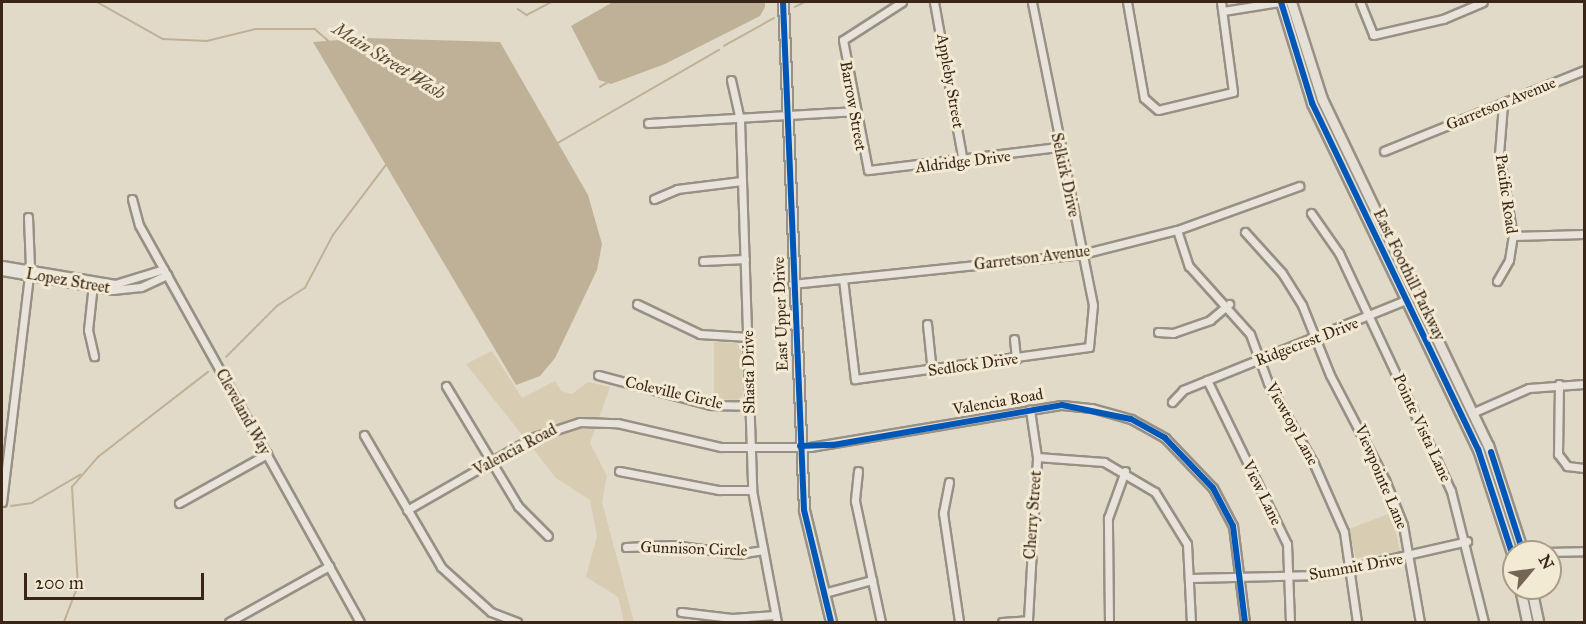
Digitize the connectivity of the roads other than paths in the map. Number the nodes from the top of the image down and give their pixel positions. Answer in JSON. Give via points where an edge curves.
{"nodes":[{"id":1,"x":783,"y":2,"type":"edge"},
{"id":2,"x":902,"y":2,"type":"edge"},
{"id":3,"x":934,"y":2,"type":"edge"},
{"id":4,"x":1032,"y":2,"type":"edge"},
{"id":5,"x":1127,"y":2,"type":"edge"},
{"id":6,"x":1221,"y":2,"type":"edge"},
{"id":7,"x":1280,"y":2,"type":"edge"},
{"id":8,"x":1291,"y":2,"type":"edge"},
{"id":9,"x":1360,"y":2,"type":"edge"},
{"id":10,"x":1483,"y":2,"type":"edge"},
{"id":11,"x":1223,"y":11,"type":"junction"},
{"id":12,"x":1584,"y":70,"type":"edge"},
{"id":13,"x":731,"y":80,"type":"dead end"},
{"id":14,"x":1503,"y":104,"type":"junction"},
{"id":15,"x":854,"y":111,"type":"junction"},
{"id":16,"x":787,"y":118,"type":"junction"},
{"id":17,"x":740,"y":120,"type":"junction"},
{"id":18,"x":648,"y":123,"type":"dead end"},
{"id":19,"x":1059,"y":147,"type":"junction"},
{"id":20,"x":1384,"y":151,"type":"dead end"},
{"id":21,"x":963,"y":161,"type":"junction"},
{"id":22,"x":868,"y":170,"type":"joint"},
{"id":23,"x":742,"y":181,"type":"junction"},
{"id":24,"x":1299,"y":186,"type":"dead end"},
{"id":25,"x":132,"y":199,"type":"dead end"},
{"id":26,"x":654,"y":199,"type":"dead end"},
{"id":27,"x":1311,"y":213,"type":"dead end"},
{"id":28,"x":28,"y":217,"type":"dead end"},
{"id":29,"x":1177,"y":230,"type":"junction"},
{"id":30,"x":1245,"y":232,"type":"dead end"},
{"id":31,"x":1584,"y":234,"type":"edge"},
{"id":32,"x":1513,"y":236,"type":"junction"},
{"id":33,"x":1082,"y":254,"type":"junction"},
{"id":34,"x":745,"y":259,"type":"junction"},
{"id":35,"x":704,"y":261,"type":"dead end"},
{"id":36,"x":2,"y":265,"type":"edge"},
{"id":37,"x":29,"y":270,"type":"junction"},
{"id":38,"x":2,"y":271,"type":"edge"},
{"id":39,"x":165,"y":272,"type":"junction"},
{"id":40,"x":843,"y":279,"type":"junction"},
{"id":41,"x":1497,"y":281,"type":"dead end"},
{"id":42,"x":792,"y":284,"type":"junction"},
{"id":43,"x":93,"y":285,"type":"junction"},
{"id":44,"x":1406,"y":300,"type":"junction"},
{"id":45,"x":637,"y":304,"type":"dead end"},
{"id":46,"x":1229,"y":304,"type":"junction"},
{"id":47,"x":1370,"y":317,"type":"junction"},
{"id":48,"x":927,"y":324,"type":"dead end"},
{"id":49,"x":1158,"y":332,"type":"dead end"},
{"id":50,"x":749,"y":337,"type":"junction"},
{"id":51,"x":1014,"y":339,"type":"dead end"},
{"id":52,"x":1315,"y":340,"type":"junction"},
{"id":53,"x":1089,"y":347,"type":"joint"},
{"id":54,"x":94,"y":356,"type":"dead end"},
{"id":55,"x":1016,"y":359,"type":"junction"},
{"id":56,"x":1260,"y":361,"type":"junction"},
{"id":57,"x":932,"y":372,"type":"junction"},
{"id":58,"x":598,"y":375,"type":"dead end"},
{"id":59,"x":1207,"y":380,"type":"junction"},
{"id":60,"x":1559,"y":384,"type":"junction"},
{"id":61,"x":1584,"y":384,"type":"edge"},
{"id":62,"x":446,"y":386,"type":"dead end"},
{"id":63,"x":1172,"y":402,"type":"dead end"},
{"id":64,"x":750,"y":406,"type":"junction"},
{"id":65,"x":1030,"y":410,"type":"junction"},
{"id":66,"x":1472,"y":413,"type":"junction"},
{"id":67,"x":364,"y":435,"type":"dead end"},
{"id":68,"x":800,"y":446,"type":"junction"},
{"id":69,"x":751,"y":447,"type":"junction"},
{"id":70,"x":267,"y":454,"type":"junction"},
{"id":71,"x":1037,"y":457,"type":"junction"},
{"id":72,"x":491,"y":462,"type":"junction"},
{"id":73,"x":1584,"y":468,"type":"edge"},
{"id":74,"x":619,"y":471,"type":"dead end"},
{"id":75,"x":858,"y":471,"type":"dead end"},
{"id":76,"x":1125,"y":471,"type":"junction"},
{"id":77,"x":949,"y":482,"type":"dead end"},
{"id":78,"x":752,"y":490,"type":"junction"},
{"id":79,"x":2,"y":501,"type":"edge"},
{"id":80,"x":179,"y":503,"type":"dead end"},
{"id":81,"x":407,"y":510,"type":"junction"},
{"id":82,"x":548,"y":536,"type":"dead end"},
{"id":83,"x":1508,"y":540,"type":"edge"},
{"id":84,"x":1520,"y":540,"type":"edge"},
{"id":85,"x":1467,"y":541,"type":"junction"},
{"id":86,"x":626,"y":547,"type":"dead end"},
{"id":87,"x":762,"y":550,"type":"junction"},
{"id":88,"x":1584,"y":551,"type":"edge"},
{"id":89,"x":1562,"y":552,"type":"edge"},
{"id":90,"x":1410,"y":557,"type":"junction"},
{"id":91,"x":329,"y":566,"type":"junction"},
{"id":92,"x":1350,"y":570,"type":"junction"},
{"id":93,"x":1242,"y":576,"type":"junction"},
{"id":94,"x":1290,"y":577,"type":"junction"},
{"id":95,"x":1191,"y":578,"type":"junction"},
{"id":96,"x":872,"y":580,"type":"junction"},
{"id":97,"x":824,"y":593,"type":"junction"},
{"id":98,"x":1522,"y":600,"type":"edge"},
{"id":99,"x":1533,"y":600,"type":"edge"},
{"id":100,"x":681,"y":612,"type":"dead end"},
{"id":101,"x":776,"y":619,"type":"edge"},
{"id":102,"x":229,"y":622,"type":"edge"},
{"id":103,"x":360,"y":622,"type":"edge"},
{"id":104,"x":517,"y":622,"type":"edge"},
{"id":105,"x":831,"y":622,"type":"edge"},
{"id":106,"x":881,"y":622,"type":"edge"},
{"id":107,"x":959,"y":622,"type":"edge"},
{"id":108,"x":1002,"y":622,"type":"edge"},
{"id":109,"x":1109,"y":622,"type":"edge"},
{"id":110,"x":1191,"y":622,"type":"edge"},
{"id":111,"x":1245,"y":622,"type":"edge"},
{"id":112,"x":1290,"y":622,"type":"edge"},
{"id":113,"x":1357,"y":622,"type":"edge"},
{"id":114,"x":1420,"y":622,"type":"edge"},
{"id":115,"x":1485,"y":622,"type":"edge"},
{"id":116,"x":1527,"y":622,"type":"edge"},
{"id":117,"x":1538,"y":622,"type":"edge"}],
"edges":[{"from":1,"to":16,"type":"main road","name":"East Upper Drive"},
{"from":2,"to":15,"type":"street","name":"Barrow Street","via":[[843,40]]},
{"from":3,"to":21,"type":"street","name":"Appleby Street"},
{"from":4,"to":19,"type":"street","name":"Selkirk Drive"},
{"from":5,"to":11,"type":"street","via":[[1136,65],[1150,107],[1223,98],[1233,92]]},
{"from":6,"to":11,"type":"street"},
{"from":7,"to":11,"type":"street"},
{"from":7,"to":44,"type":"main road","name":"East Foothill Parkway","via":[[1312,103]]},
{"from":8,"to":66,"type":"main road","name":"East Foothill Parkway","via":[[1322,99]]},
{"from":9,"to":10,"type":"street","via":[[1373,35],[1443,20]]},
{"from":12,"to":14,"type":"street","name":"Garretson Avenue"},
{"from":13,"to":17,"type":"street","name":"Shasta Drive"},
{"from":14,"to":20,"type":"street","name":"Garretson Avenue"},
{"from":14,"to":32,"type":"street","name":"Pacific Road","via":[[1499,154]]},
{"from":15,"to":16,"type":"street"},
{"from":15,"to":22,"type":"street","name":"Barrow Street"},
{"from":16,"to":17,"type":"street"},
{"from":16,"to":42,"type":"main road","name":"East Upper Drive"},
{"from":17,"to":18,"type":"street"},
{"from":17,"to":23,"type":"street","name":"Shasta Drive"},
{"from":19,"to":21,"type":"street","name":"Aldridge Drive"},
{"from":19,"to":33,"type":"street","name":"Selkirk Drive"},
{"from":21,"to":22,"type":"street","name":"Aldridge Drive"},
{"from":23,"to":26,"type":"street","via":[[677,189]]},
{"from":23,"to":34,"type":"street","name":"Shasta Drive"},
{"from":24,"to":29,"type":"street","name":"Garretson Avenue"},
{"from":25,"to":39,"type":"street","name":"Cleveland Way"},
{"from":27,"to":47,"type":"street","name":"Pointe Vista Lane","via":[[1339,254]]},
{"from":28,"to":37,"type":"street"},
{"from":29,"to":33,"type":"street","name":"Garretson Avenue"},
{"from":29,"to":46,"type":"street","name":"Viewtop Lane","via":[[1189,267]]},
{"from":30,"to":52,"type":"street","name":"Viewpointe Lane","via":[[1282,273]]},
{"from":31,"to":32,"type":"street"},
{"from":32,"to":41,"type":"street","name":"Pacific Road","via":[[1509,261]]},
{"from":33,"to":40,"type":"street","name":"Garretson Avenue"},
{"from":33,"to":53,"type":"street","name":"Selkirk Drive","via":[[1093,305]]},
{"from":34,"to":35,"type":"street"},
{"from":34,"to":50,"type":"street","name":"Shasta Drive"},
{"from":36,"to":37,"type":"street","name":"Lopez Street"},
{"from":37,"to":38,"type":"street","name":"Lopez Street"},
{"from":37,"to":43,"type":"street","name":"Lopez Street"},
{"from":37,"to":79,"type":"street"},
{"from":39,"to":43,"type":"street","name":"Lopez Street","via":[[128,283]]},
{"from":39,"to":70,"type":"street","name":"Cleveland Way"},
{"from":40,"to":42,"type":"street","name":"Garretson Avenue"},
{"from":40,"to":57,"type":"street","name":"Sedlock Drive","via":[[855,379]]},
{"from":42,"to":68,"type":"main road","name":"East Upper Drive"},
{"from":43,"to":54,"type":"street","via":[[88,330]]},
{"from":44,"to":47,"type":"street","name":"Ridgecrest Drive"},
{"from":44,"to":83,"type":"main road","name":"East Foothill Parkway","via":[[1482,459]]},
{"from":45,"to":50,"type":"street","via":[[700,334]]},
{"from":46,"to":49,"type":"street","via":[[1210,320],[1173,333]]},
{"from":46,"to":56,"type":"street","name":"Viewtop Lane","via":[[1250,334]]},
{"from":47,"to":52,"type":"street","name":"Ridgecrest Drive"},
{"from":47,"to":85,"type":"street","name":"Pointe Vista Lane","via":[[1437,458]]},
{"from":48,"to":57,"type":"street"},
{"from":50,"to":64,"type":"street","name":"Shasta Drive"},
{"from":51,"to":55,"type":"street"},
{"from":52,"to":56,"type":"street","name":"Ridgecrest Drive"},
{"from":52,"to":90,"type":"street","name":"Viewpointe Lane","via":[[1385,480]]},
{"from":53,"to":55,"type":"street","name":"Sedlock Drive"},
{"from":55,"to":57,"type":"street","name":"Sedlock Drive"},
{"from":56,"to":59,"type":"street","name":"Ridgecrest Drive"},
{"from":56,"to":92,"type":"street","name":"Viewtop Lane","via":[[1344,532]]},
{"from":58,"to":64,"type":"street","name":"Coleville Circle","via":[[711,405]]},
{"from":59,"to":63,"type":"street","name":"Ridgecrest Drive","via":[[1183,390]]},
{"from":59,"to":94,"type":"street","name":"View Lane","via":[[1287,544]]},
{"from":60,"to":61,"type":"street"},
{"from":60,"to":66,"type":"street","via":[[1529,388]]},
{"from":60,"to":73,"type":"street","via":[[1561,462]]},
{"from":62,"to":72,"type":"street"},
{"from":64,"to":69,"type":"street","name":"Shasta Drive"},
{"from":65,"to":68,"type":"street","name":"Valencia Road","via":[[833,445]]},
{"from":65,"to":71,"type":"street","name":"Cherry Street"},
{"from":65,"to":93,"type":"street","name":"Valencia Road","via":[[1092,408],[1131,419],[1165,438],[1213,488],[1233,526]]},
{"from":66,"to":84,"type":"main road","name":"East Foothill Parkway","via":[[1501,475]]},
{"from":67,"to":81,"type":"street"},
{"from":68,"to":69,"type":"street","name":"Valencia Road"},
{"from":68,"to":97,"type":"main road","name":"East Upper Drive","via":[[804,510]]},
{"from":69,"to":72,"type":"street","name":"Valencia Road","via":[[698,444],[618,423],[580,422],[549,430]]},
{"from":69,"to":78,"type":"street","name":"Shasta Drive"},
{"from":70,"to":80,"type":"street"},
{"from":70,"to":91,"type":"street","name":"Cleveland Way"},
{"from":71,"to":76,"type":"street","via":[[1080,457]]},
{"from":71,"to":108,"type":"street","name":"Cherry Street","via":[[1028,620]]},
{"from":72,"to":81,"type":"street","name":"Valencia Road"},
{"from":72,"to":82,"type":"street","via":[[518,506]]},
{"from":74,"to":78,"type":"street","via":[[719,490]]},
{"from":75,"to":96,"type":"street","via":[[855,501]]},
{"from":76,"to":95,"type":"street","via":[[1155,492],[1173,517],[1187,544]]},
{"from":76,"to":109,"type":"street","via":[[1108,518]]},
{"from":77,"to":107,"type":"street","via":[[943,513]]},
{"from":78,"to":87,"type":"street","name":"Shasta Drive"},
{"from":81,"to":104,"type":"street","via":[[460,590],[490,612]]},
{"from":85,"to":90,"type":"street","name":"Summit Drive"},
{"from":85,"to":115,"type":"street","name":"Pointe Vista Lane"},
{"from":86,"to":87,"type":"street","name":"Gunnison Circle","via":[[674,545],[738,554]]},
{"from":87,"to":101,"type":"street","name":"Shasta Drive"},
{"from":88,"to":89,"type":"street"},
{"from":90,"to":92,"type":"street","name":"Summit Drive"},
{"from":90,"to":114,"type":"street","name":"Viewpointe Lane"},
{"from":91,"to":102,"type":"street"},
{"from":91,"to":103,"type":"street","name":"Cleveland Way"},
{"from":92,"to":94,"type":"street","name":"Summit Drive"},
{"from":92,"to":113,"type":"street","name":"Viewtop Lane"},
{"from":93,"to":94,"type":"street","name":"Summit Drive"},
{"from":93,"to":95,"type":"street","name":"Summit Drive"},
{"from":93,"to":111,"type":"street","name":"Valencia Road"},
{"from":94,"to":112,"type":"street","name":"View Lane"},
{"from":95,"to":110,"type":"street"},
{"from":96,"to":97,"type":"street"},
{"from":96,"to":106,"type":"street"},
{"from":97,"to":105,"type":"main road","name":"East Upper Drive"},
{"from":98,"to":116,"type":"main road"},
{"from":99,"to":117,"type":"main road"},
{"from":100,"to":101,"type":"street"}]}
